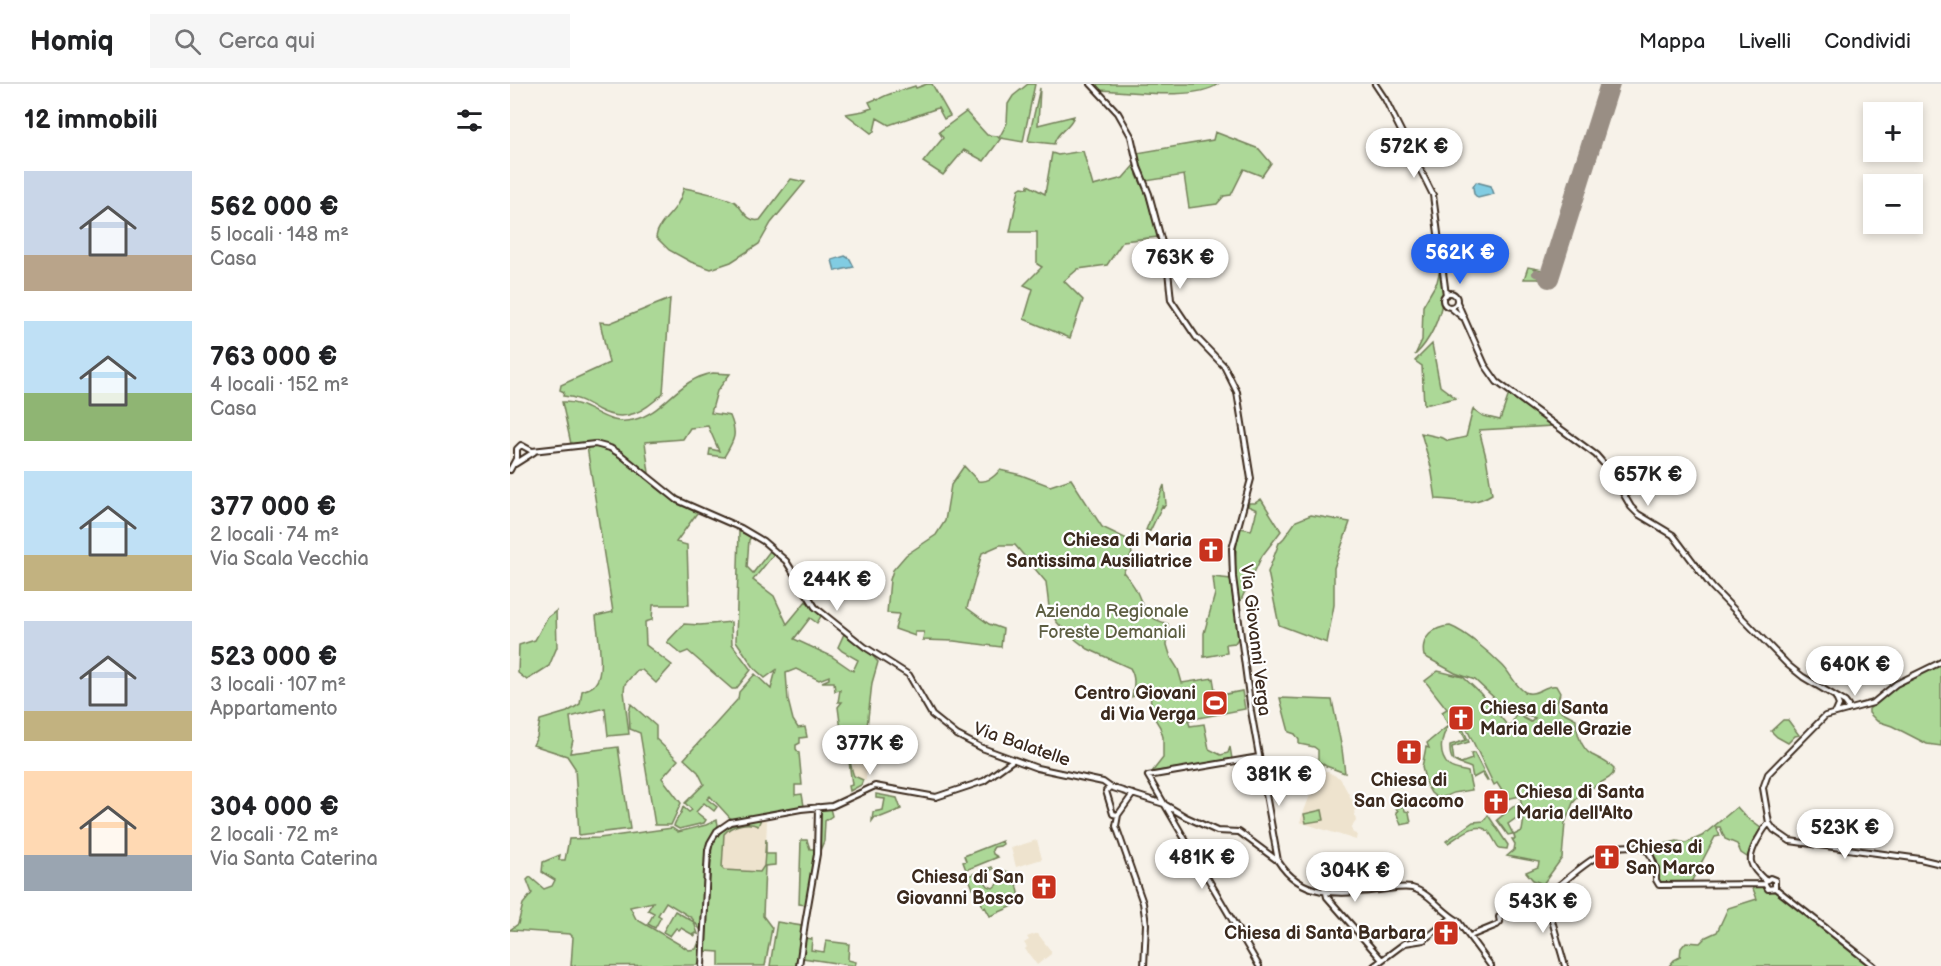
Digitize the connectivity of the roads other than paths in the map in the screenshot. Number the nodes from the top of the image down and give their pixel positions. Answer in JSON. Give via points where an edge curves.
{"nodes":[{"id":1,"x":1091,"y":84,"type":"edge"},
{"id":2,"x":1375,"y":84,"type":"edge"},
{"id":3,"x":1444,"y":274,"type":"junction"},
{"id":4,"x":1452,"y":294,"type":"junction"},
{"id":5,"x":1446,"y":295,"type":"junction"},
{"id":6,"x":1457,"y":302,"type":"junction"},
{"id":7,"x":1450,"y":307,"type":"junction"},
{"id":8,"x":1465,"y":319,"type":"junction"},
{"id":9,"x":528,"y":448,"type":"junction"},
{"id":10,"x":541,"y":450,"type":"junction"},
{"id":11,"x":517,"y":455,"type":"junction"},
{"id":12,"x":525,"y":456,"type":"junction"},
{"id":13,"x":512,"y":468,"type":"edge"},
{"id":14,"x":1941,"y":662,"type":"edge"},
{"id":15,"x":1835,"y":697,"type":"junction"},
{"id":16,"x":1839,"y":702,"type":"junction"},
{"id":17,"x":1845,"y":702,"type":"junction"},
{"id":18,"x":1862,"y":706,"type":"junction"},
{"id":19,"x":1847,"y":710,"type":"junction"},
{"id":20,"x":1836,"y":712,"type":"junction"},
{"id":21,"x":1259,"y":757,"type":"junction"},
{"id":22,"x":1013,"y":760,"type":"junction"},
{"id":23,"x":1105,"y":784,"type":"junction"},
{"id":24,"x":1110,"y":787,"type":"junction"},
{"id":25,"x":1106,"y":792,"type":"junction"},
{"id":26,"x":1137,"y":796,"type":"junction"},
{"id":27,"x":1164,"y":804,"type":"junction"},
{"id":28,"x":818,"y":807,"type":"junction"},
{"id":29,"x":1117,"y":818,"type":"junction"},
{"id":30,"x":1769,"y":823,"type":"junction"},
{"id":31,"x":1276,"y":854,"type":"junction"},
{"id":32,"x":1272,"y":858,"type":"junction"},
{"id":33,"x":1278,"y":861,"type":"junction"},
{"id":34,"x":1941,"y":864,"type":"edge"},
{"id":35,"x":1766,"y":882,"type":"junction"},
{"id":36,"x":1775,"y":888,"type":"junction"},
{"id":37,"x":1328,"y":894,"type":"junction"},
{"id":38,"x":1545,"y":896,"type":"junction"},
{"id":39,"x":1450,"y":919,"type":"junction"},
{"id":40,"x":1472,"y":935,"type":"junction"},
{"id":41,"x":1381,"y":961,"type":"junction"},
{"id":42,"x":702,"y":966,"type":"edge"},
{"id":43,"x":800,"y":966,"type":"edge"},
{"id":44,"x":1144,"y":966,"type":"edge"},
{"id":45,"x":1259,"y":966,"type":"edge"},
{"id":46,"x":1374,"y":966,"type":"edge"},
{"id":47,"x":1491,"y":966,"type":"edge"},
{"id":48,"x":1565,"y":966,"type":"edge"},
{"id":49,"x":1874,"y":966,"type":"edge"}],
"edges":[{"from":1,"to":21,"type":"street","name":"Via Giovanni Verga","via":[[1118,113],[1131,136],[1167,261],[1171,300],[1196,337],[1224,366],[1235,386],[1251,473],[1232,557]]},
{"from":2,"to":3,"type":"street","via":[[1431,189]]},
{"from":3,"to":4,"type":"street"},
{"from":3,"to":5,"type":"street"},
{"from":4,"to":5,"type":"street"},
{"from":4,"to":6,"type":"street"},
{"from":5,"to":7,"type":"street","via":[[1444,302]]},
{"from":6,"to":7,"type":"street"},
{"from":6,"to":8,"type":"street"},
{"from":7,"to":8,"type":"street"},
{"from":8,"to":15,"type":"street","via":[[1485,365],[1497,382],[1596,455],[1635,511],[1673,535],[1712,587],[1788,665]]},
{"from":9,"to":10,"type":"street"},
{"from":9,"to":11,"type":"street","via":[[519,446]]},
{"from":9,"to":12,"type":"street"},
{"from":10,"to":12,"type":"street"},
{"from":10,"to":22,"type":"street","name":"Via Balatelle","via":[[589,444],[610,448],[677,500],[756,536],[786,561],[819,611],[909,675],[936,719],[966,740]]},
{"from":11,"to":12,"type":"street"},
{"from":11,"to":13,"type":"street"},
{"from":12,"to":13,"type":"street"},
{"from":14,"to":18,"type":"street"},
{"from":15,"to":16,"type":"street"},
{"from":15,"to":17,"type":"street"},
{"from":16,"to":19,"type":"street"},
{"from":16,"to":20,"type":"street"},
{"from":17,"to":18,"type":"street"},
{"from":17,"to":19,"type":"street"},
{"from":18,"to":19,"type":"street"},
{"from":19,"to":20,"type":"street"},
{"from":20,"to":30,"type":"street","via":[[1821,720],[1766,778],[1763,788]]},
{"from":21,"to":27,"type":"street","via":[[1148,776]]},
{"from":21,"to":31,"type":"street","name":"Via Giovanni Verga"},
{"from":22,"to":23,"type":"street","name":"Via Balatelle"},
{"from":22,"to":28,"type":"street","via":[[984,781],[936,797],[875,786],[834,806]]},
{"from":23,"to":24,"type":"street","name":"Via Balatelle"},
{"from":23,"to":25,"type":"street"},
{"from":24,"to":25,"type":"street"},
{"from":24,"to":26,"type":"street","name":"Via Balatelle"},
{"from":25,"to":29,"type":"street"},
{"from":26,"to":27,"type":"street","name":"Via Balatelle"},
{"from":26,"to":29,"type":"street"},
{"from":27,"to":32,"type":"street","name":"Via Balatelle","via":[[1217,831],[1239,832]]},
{"from":27,"to":45,"type":"street"},
{"from":28,"to":42,"type":"street","via":[[730,822],[717,831],[708,850]]},
{"from":28,"to":43,"type":"street","via":[[817,854]]},
{"from":29,"to":44,"type":"street","via":[[1116,826],[1143,903]]},
{"from":30,"to":34,"type":"street","via":[[1795,843]]},
{"from":30,"to":35,"type":"street","via":[[1750,857]]},
{"from":31,"to":32,"type":"street"},
{"from":31,"to":33,"type":"street","name":"Via Giovanni Verga"},
{"from":32,"to":33,"type":"street","name":"Via Balatelle"},
{"from":33,"to":37,"type":"street","via":[[1298,881]]},
{"from":35,"to":36,"type":"street","via":[[1770,890]]},
{"from":35,"to":36,"type":"street","via":[[1775,880]]},
{"from":35,"to":38,"type":"street","via":[[1659,885],[1649,852],[1627,846],[1600,854]]},
{"from":36,"to":49,"type":"street"},
{"from":37,"to":39,"type":"street","via":[[1393,888],[1416,890],[1438,904]]},
{"from":37,"to":41,"type":"street"},
{"from":38,"to":40,"type":"street","via":[[1499,917],[1498,924]]},
{"from":38,"to":48,"type":"street"},
{"from":39,"to":40,"type":"street","via":[[1457,920]]},
{"from":39,"to":41,"type":"street","via":[[1420,942],[1406,943]]},
{"from":40,"to":47,"type":"street"},
{"from":41,"to":46,"type":"street"}]}
